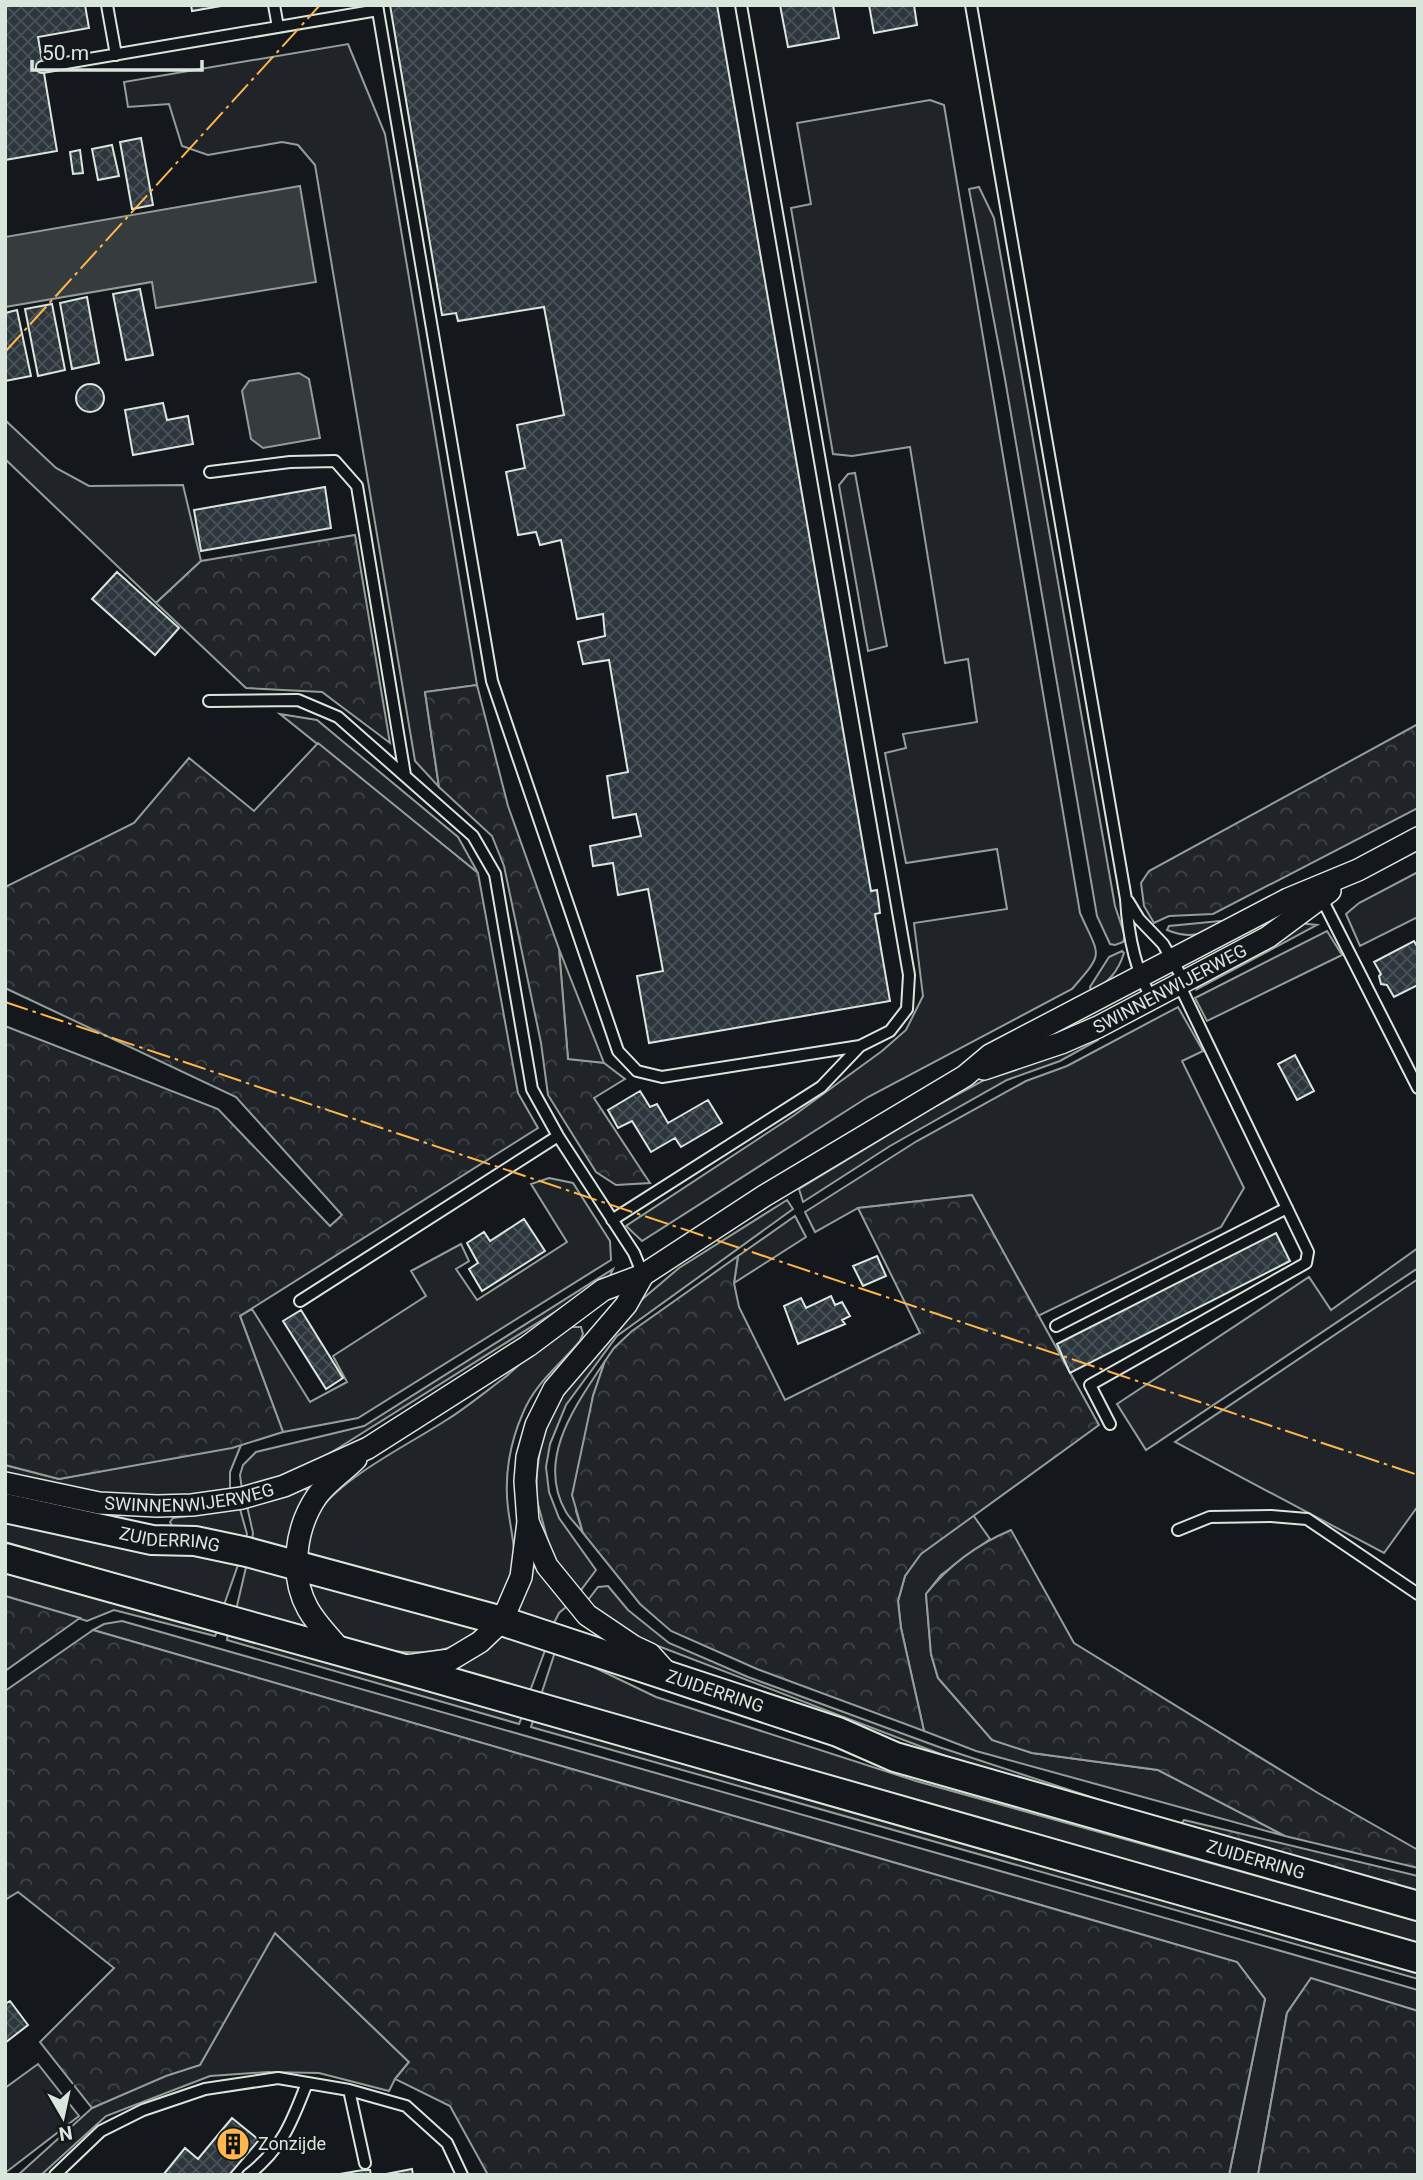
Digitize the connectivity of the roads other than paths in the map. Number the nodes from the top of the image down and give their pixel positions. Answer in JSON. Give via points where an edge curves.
{"nodes":[{"id":1,"x":107,"y":5,"type":"edge"},
{"id":2,"x":274,"y":5,"type":"edge"},
{"id":3,"x":741,"y":5,"type":"edge"},
{"id":4,"x":971,"y":5,"type":"edge"},
{"id":5,"x":378,"y":8,"type":"edge"},
{"id":6,"x":278,"y":27,"type":"junction"},
{"id":7,"x":116,"y":55,"type":"junction"},
{"id":8,"x":42,"y":67,"type":"dead end"},
{"id":9,"x":210,"y":472,"type":"dead end"},
{"id":10,"x":209,"y":701,"type":"dead end"},
{"id":11,"x":405,"y":775,"type":"junction"},
{"id":12,"x":1418,"y":838,"type":"edge"},
{"id":13,"x":1319,"y":892,"type":"junction"},
{"id":14,"x":1126,"y":898,"type":"junction"},
{"id":15,"x":1172,"y":959,"type":"junction"},
{"id":16,"x":1139,"y":976,"type":"junction"},
{"id":17,"x":1182,"y":983,"type":"junction"},
{"id":18,"x":1152,"y":999,"type":"junction"},
{"id":19,"x":860,"y":1046,"type":"junction"},
{"id":20,"x":965,"y":1076,"type":"junction"},
{"id":21,"x":1418,"y":1088,"type":"edge"},
{"id":22,"x":558,"y":1136,"type":"junction"},
{"id":23,"x":1287,"y":1208,"type":"junction"},
{"id":24,"x":612,"y":1220,"type":"junction"},
{"id":25,"x":643,"y":1275,"type":"junction"},
{"id":26,"x":300,"y":1301,"type":"dead end"},
{"id":27,"x":1056,"y":1326,"type":"dead end"},
{"id":28,"x":1110,"y":1424,"type":"dead end"},
{"id":29,"x":368,"y":1448,"type":"junction"},
{"id":30,"x":5,"y":1483,"type":"edge"},
{"id":31,"x":5,"y":1508,"type":"edge"},
{"id":32,"x":528,"y":1522,"type":"junction"},
{"id":33,"x":1178,"y":1530,"type":"dead end"},
{"id":34,"x":5,"y":1558,"type":"edge"},
{"id":35,"x":296,"y":1564,"type":"junction"},
{"id":36,"x":1418,"y":1594,"type":"edge"},
{"id":37,"x":502,"y":1621,"type":"junction"},
{"id":38,"x":342,"y":1652,"type":"junction"},
{"id":39,"x":397,"y":1667,"type":"junction"},
{"id":40,"x":669,"y":1675,"type":"junction"},
{"id":41,"x":1418,"y":1906,"type":"edge"},
{"id":42,"x":1418,"y":1958,"type":"edge"},
{"id":43,"x":307,"y":2083,"type":"junction"},
{"id":44,"x":349,"y":2090,"type":"junction"},
{"id":45,"x":366,"y":2163,"type":"dead end"},
{"id":46,"x":55,"y":2175,"type":"edge"},
{"id":47,"x":248,"y":2175,"type":"edge"},
{"id":48,"x":462,"y":2175,"type":"edge"}],
"edges":[{"from":1,"to":7,"type":"lane"},
{"from":2,"to":6,"type":"lane"},
{"from":3,"to":19,"type":"lane","via":[[909,975],[907,1009],[890,1031]]},
{"from":4,"to":14,"type":"lane"},
{"from":5,"to":6,"type":"lane"},
{"from":5,"to":19,"type":"lane","via":[[492,681],[618,1051],[638,1072],[662,1077]]},
{"from":6,"to":7,"type":"lane"},
{"from":7,"to":8,"type":"lane"},
{"from":9,"to":11,"type":"lane","via":[[335,461],[357,486]]},
{"from":10,"to":11,"type":"lane","via":[[298,700],[338,716]]},
{"from":11,"to":22,"type":"lane","via":[[472,836],[495,874],[532,1089]]},
{"from":12,"to":13,"type":"street","name":"SWINNENWIJERWEG"},
{"from":13,"to":15,"type":"street","name":"SWINNENWIJERWEG","via":[[1288,900]]},
{"from":13,"to":17,"type":"street","name":"SWINNENWIJERWEG","via":[[1268,937]]},
{"from":13,"to":21,"type":"lane"},
{"from":14,"to":15,"type":"lane"},
{"from":14,"to":16,"type":"lane"},
{"from":15,"to":16,"type":"street","name":"SWINNENWIJERWEG"},
{"from":15,"to":17,"type":"lane"},
{"from":16,"to":18,"type":"lane"},
{"from":16,"to":20,"type":"street","name":"SWINNENWIJERWEG","via":[[990,1055]]},
{"from":17,"to":18,"type":"street","name":"SWINNENWIJERWEG"},
{"from":17,"to":23,"type":"lane"},
{"from":18,"to":20,"type":"street","name":"SWINNENWIJERWEG","via":[[1062,1043]]},
{"from":19,"to":24,"type":"lane","via":[[821,1087]]},
{"from":20,"to":25,"type":"street","name":"SWINNENWIJERWEG","via":[[764,1196]]},
{"from":22,"to":24,"type":"lane"},
{"from":22,"to":26,"type":"lane"},
{"from":23,"to":27,"type":"lane"},
{"from":23,"to":28,"type":"lane","via":[[1308,1252],[1306,1263],[1090,1385]]},
{"from":24,"to":25,"type":"lane"},
{"from":25,"to":29,"type":"street","name":"SWINNENWIJERWEG","via":[[603,1290],[528,1346]]},
{"from":25,"to":32,"type":"street","name":"SWINNENWIJERWEG","via":[[626,1305],[554,1389],[536,1425],[525,1481]]},
{"from":29,"to":30,"type":"street","name":"SWINNENWIJERWEG","via":[[284,1486],[192,1505],[99,1503]]},
{"from":29,"to":35,"type":"street","name":"SWINNENWIJERWEG","via":[[318,1495],[299,1538]]},
{"from":31,"to":35,"type":"main road","name":"ZUIDERRING","via":[[139,1538],[195,1541]]},
{"from":32,"to":37,"type":"street","name":"SWINNENWIJERWEG","via":[[521,1577]]},
{"from":32,"to":40,"type":"street","name":"SWINNENWIJERWEG","via":[[547,1566],[587,1615],[650,1654]]},
{"from":33,"to":36,"type":"lane","via":[[1210,1517],[1307,1520]]},
{"from":34,"to":38,"type":"main road"},
{"from":35,"to":37,"type":"main road","name":"ZUIDERRING"},
{"from":35,"to":38,"type":"street","name":"SWINNENWIJERWEG","via":[[308,1610]]},
{"from":37,"to":39,"type":"street","name":"SWINNENWIJERWEG","via":[[481,1643],[450,1660]]},
{"from":37,"to":40,"type":"main road","name":"ZUIDERRING"},
{"from":38,"to":39,"type":"main road"},
{"from":39,"to":42,"type":"main road"},
{"from":40,"to":41,"type":"main road","name":"ZUIDERRING","via":[[838,1732],[895,1757]]},
{"from":43,"to":44,"type":"lane"},
{"from":43,"to":46,"type":"lane","via":[[278,2078],[205,2089],[143,2110],[101,2132]]},
{"from":43,"to":47,"type":"lane","via":[[287,2134]]},
{"from":44,"to":45,"type":"lane"},
{"from":44,"to":48,"type":"lane","via":[[407,2106],[447,2143]]}]}
